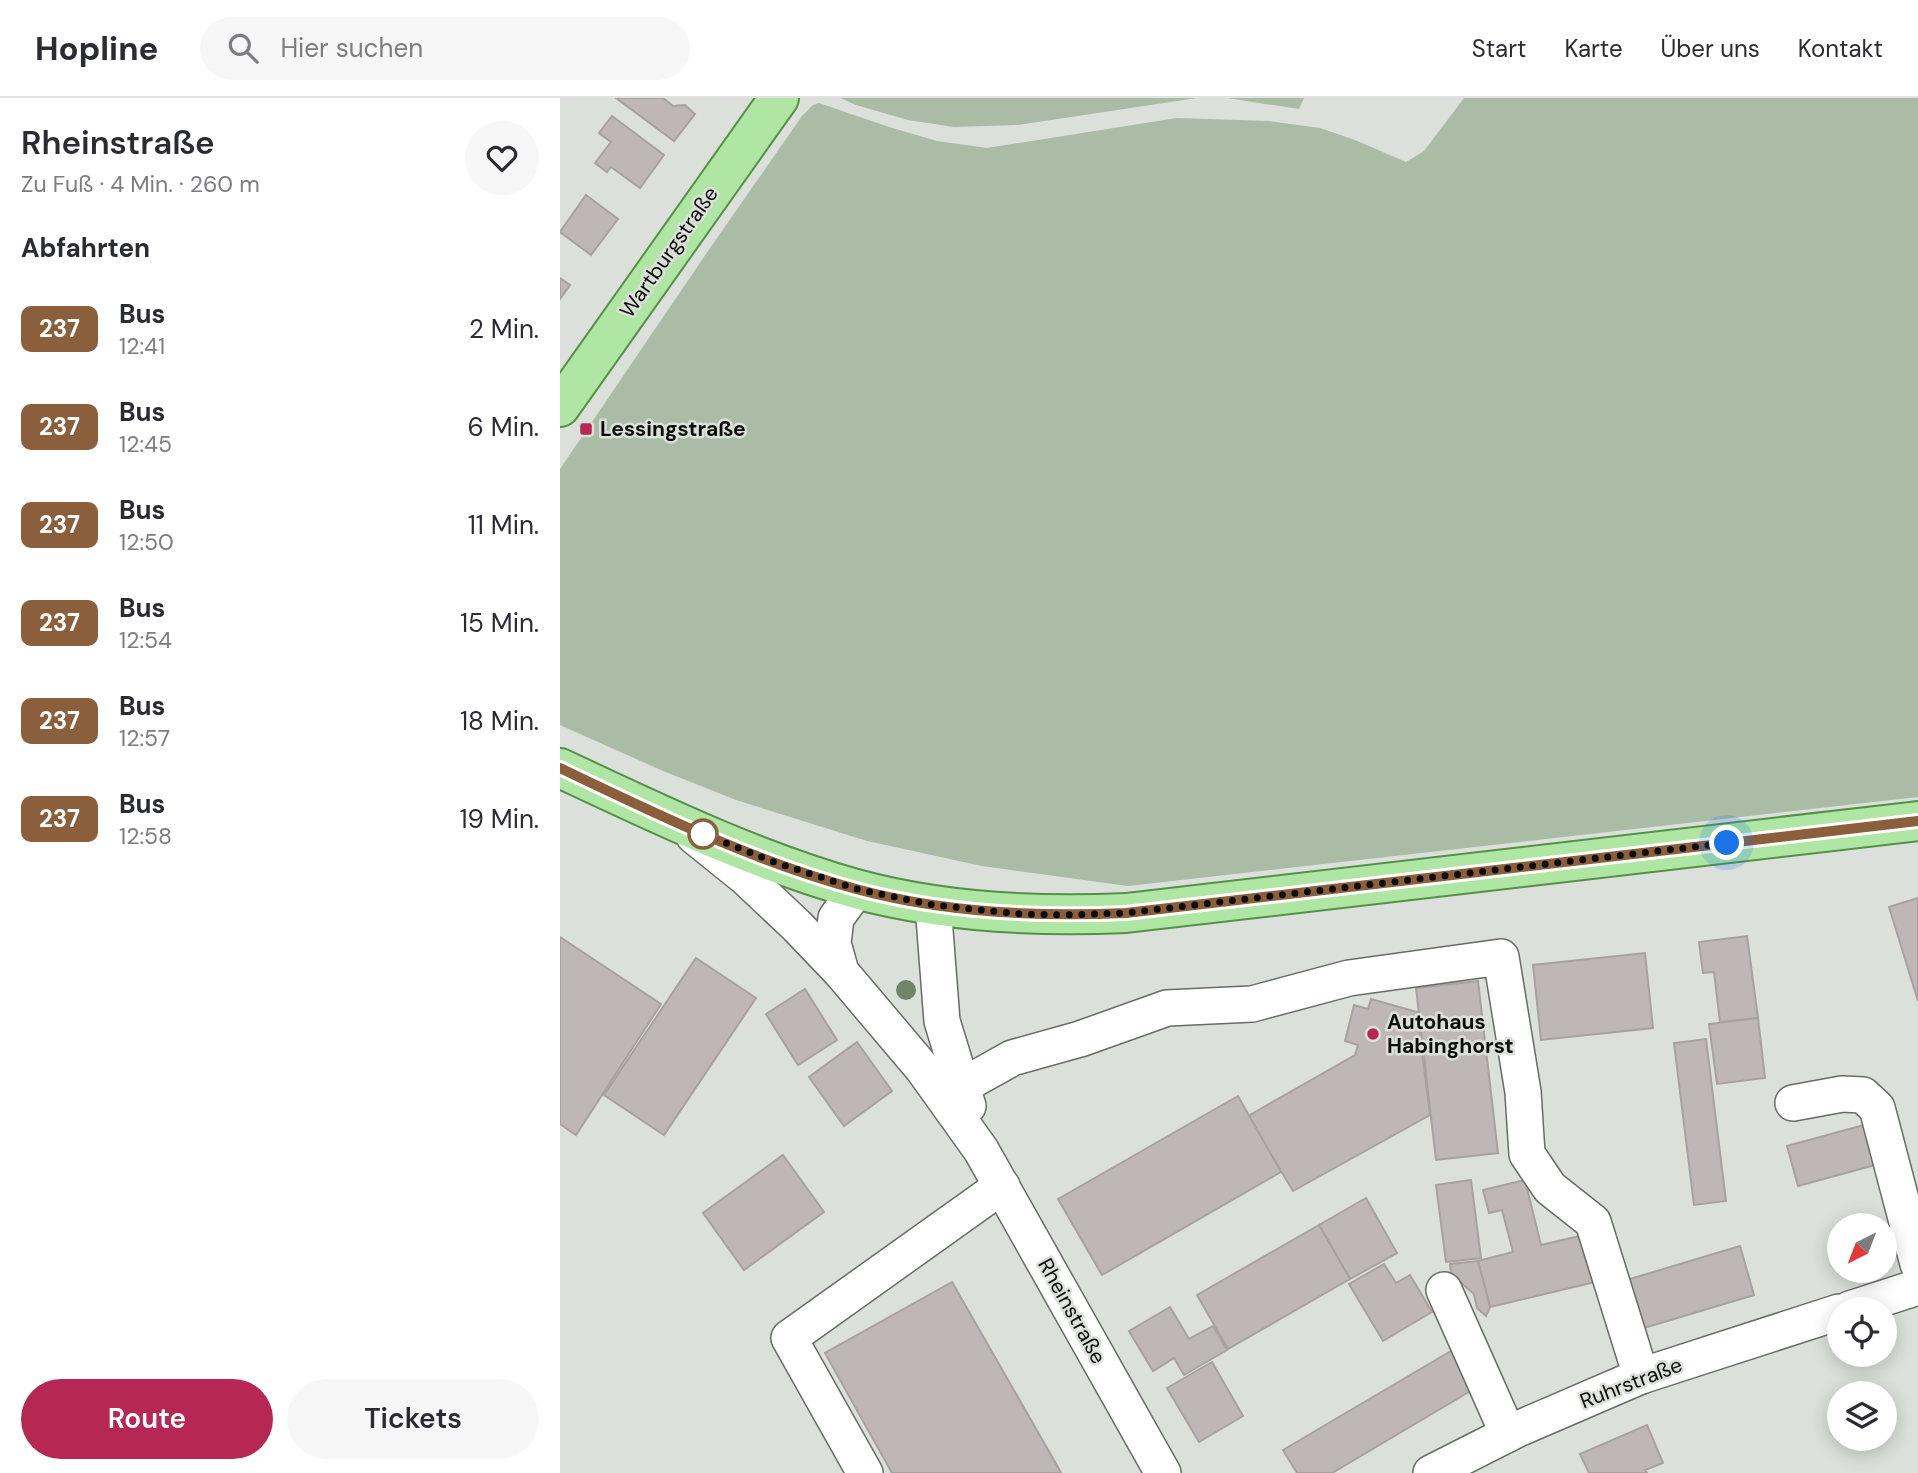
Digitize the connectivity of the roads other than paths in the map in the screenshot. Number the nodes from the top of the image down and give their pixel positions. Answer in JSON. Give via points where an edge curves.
{"nodes":[{"id":1,"x":779,"y":98,"type":"edge"},
{"id":2,"x":560,"y":407,"type":"edge"},
{"id":3,"x":560,"y":768,"type":"edge"},
{"id":4,"x":1918,"y":821,"type":"edge"},
{"id":5,"x":680,"y":824,"type":"junction"},
{"id":6,"x":857,"y":889,"type":"junction"},
{"id":7,"x":933,"y":905,"type":"junction"},
{"id":8,"x":841,"y":972,"type":"junction"},
{"id":9,"x":962,"y":1086,"type":"junction"},
{"id":10,"x":1793,"y":1103,"type":"dead end"},
{"id":11,"x":981,"y":1150,"type":"junction"},
{"id":12,"x":1002,"y":1186,"type":"junction"},
{"id":13,"x":1918,"y":1264,"type":"edge"},
{"id":14,"x":1918,"y":1287,"type":"edge"},
{"id":15,"x":1444,"y":1290,"type":"dead end"},
{"id":16,"x":1887,"y":1297,"type":"edge"},
{"id":17,"x":1827,"y":1316,"type":"edge"},
{"id":18,"x":1641,"y":1376,"type":"junction"},
{"id":19,"x":1508,"y":1434,"type":"junction"},
{"id":20,"x":865,"y":1473,"type":"edge"},
{"id":21,"x":1163,"y":1473,"type":"edge"},
{"id":22,"x":1431,"y":1473,"type":"edge"}],
"edges":[{"from":1,"to":2,"type":"main road","name":"Wartburgstraße"},
{"from":3,"to":5,"type":"main road"},
{"from":4,"to":7,"type":"main road","via":[[1126,913],[1021,914]]},
{"from":5,"to":6,"type":"main road"},
{"from":5,"to":8,"type":"street","name":"Rheinstraße","via":[[745,877]]},
{"from":6,"to":7,"type":"main road"},
{"from":6,"to":8,"type":"street","name":"Rheinstraße","via":[[836,918],[833,943]]},
{"from":7,"to":9,"type":"street","name":"Rheinstraße","via":[[942,1021]]},
{"from":8,"to":11,"type":"street","name":"Rheinstraße","via":[[923,1069]]},
{"from":9,"to":11,"type":"street","name":"Rheinstraße"},
{"from":9,"to":18,"type":"street","via":[[1012,1058],[1167,1008],[1252,1004],[1349,978],[1501,957],[1523,1092],[1527,1154],[1550,1188],[1593,1222]]},
{"from":10,"to":13,"type":"street","via":[[1853,1094],[1863,1095],[1877,1108]]},
{"from":11,"to":12,"type":"street","name":"Rheinstraße"},
{"from":12,"to":20,"type":"street","via":[[789,1338]]},
{"from":12,"to":21,"type":"street","name":"Rheinstraße"},
{"from":14,"to":16,"type":"street"},
{"from":15,"to":19,"type":"street"},
{"from":17,"to":18,"type":"street","name":"Ruhrstraße"},
{"from":18,"to":19,"type":"street","name":"Ruhrstraße"},
{"from":19,"to":22,"type":"street","name":"Ruhrstraße"}]}
